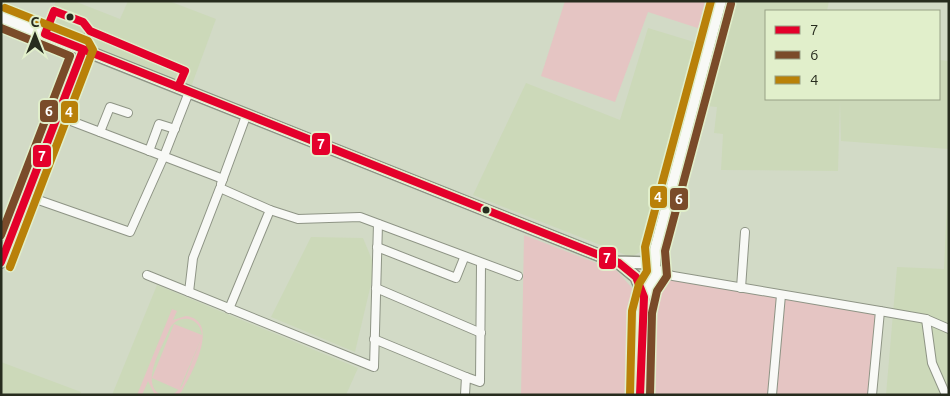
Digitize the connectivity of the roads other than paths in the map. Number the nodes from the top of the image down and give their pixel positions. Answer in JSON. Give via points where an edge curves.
{"nodes":[{"id":1,"x":721,"y":1,"type":"edge"},
{"id":2,"x":1,"y":17,"type":"edge"},
{"id":3,"x":90,"y":31,"type":"junction"},
{"id":4,"x":45,"y":34,"type":"junction"},
{"id":5,"x":83,"y":50,"type":"junction"},
{"id":6,"x":184,"y":90,"type":"junction"},
{"id":7,"x":128,"y":113,"type":"dead end"},
{"id":8,"x":58,"y":116,"type":"junction"},
{"id":9,"x":246,"y":116,"type":"junction"},
{"id":10,"x":175,"y":129,"type":"junction"},
{"id":11,"x":100,"y":132,"type":"junction"},
{"id":12,"x":149,"y":151,"type":"junction"},
{"id":13,"x":164,"y":156,"type":"junction"},
{"id":14,"x":223,"y":179,"type":"junction"},
{"id":15,"x":220,"y":188,"type":"junction"},
{"id":16,"x":27,"y":196,"type":"junction"},
{"id":17,"x":270,"y":210,"type":"junction"},
{"id":18,"x":378,"y":224,"type":"junction"},
{"id":19,"x":745,"y":232,"type":"dead end"},
{"id":20,"x":377,"y":247,"type":"junction"},
{"id":21,"x":655,"y":250,"type":"junction"},
{"id":22,"x":464,"y":258,"type":"junction"},
{"id":23,"x":640,"y":262,"type":"junction"},
{"id":24,"x":619,"y":263,"type":"junction"},
{"id":25,"x":1,"y":264,"type":"edge"},
{"id":26,"x":481,"y":264,"type":"junction"},
{"id":27,"x":655,"y":266,"type":"junction"},
{"id":28,"x":146,"y":275,"type":"dead end"},
{"id":29,"x":518,"y":276,"type":"dead end"},
{"id":30,"x":673,"y":276,"type":"junction"},
{"id":31,"x":637,"y":278,"type":"junction"},
{"id":32,"x":653,"y":280,"type":"junction"},
{"id":33,"x":376,"y":288,"type":"junction"},
{"id":34,"x":746,"y":290,"type":"junction"},
{"id":35,"x":189,"y":292,"type":"junction"},
{"id":36,"x":781,"y":295,"type":"junction"},
{"id":37,"x":644,"y":297,"type":"junction"},
{"id":38,"x":229,"y":309,"type":"junction"},
{"id":39,"x":880,"y":311,"type":"junction"},
{"id":40,"x":926,"y":319,"type":"junction"},
{"id":41,"x":949,"y":329,"type":"edge"},
{"id":42,"x":481,"y":333,"type":"junction"},
{"id":43,"x":374,"y":339,"type":"junction"},
{"id":44,"x":466,"y":377,"type":"junction"},
{"id":45,"x":466,"y":395,"type":"edge"},
{"id":46,"x":640,"y":395,"type":"edge"},
{"id":47,"x":772,"y":395,"type":"edge"},
{"id":48,"x":872,"y":395,"type":"edge"},
{"id":49,"x":946,"y":395,"type":"edge"}],
"edges":[{"from":1,"to":21,"type":"street"},
{"from":2,"to":4,"type":"main road"},
{"from":3,"to":4,"type":"street","via":[[83,22],[54,11]]},
{"from":3,"to":5,"type":"street"},
{"from":3,"to":6,"type":"street","via":[[185,71]]},
{"from":4,"to":5,"type":"main road"},
{"from":5,"to":6,"type":"main road"},
{"from":5,"to":8,"type":"street"},
{"from":6,"to":9,"type":"main road"},
{"from":6,"to":10,"type":"street"},
{"from":7,"to":11,"type":"street","via":[[110,107]]},
{"from":8,"to":11,"type":"street"},
{"from":8,"to":16,"type":"street"},
{"from":9,"to":14,"type":"street"},
{"from":9,"to":24,"type":"main road"},
{"from":10,"to":12,"type":"street","via":[[159,124]]},
{"from":10,"to":13,"type":"street"},
{"from":11,"to":12,"type":"street"},
{"from":12,"to":13,"type":"street"},
{"from":13,"to":14,"type":"street"},
{"from":13,"to":16,"type":"street","via":[[130,232]]},
{"from":14,"to":15,"type":"street"},
{"from":15,"to":17,"type":"street"},
{"from":15,"to":35,"type":"street","via":[[193,258]]},
{"from":16,"to":25,"type":"street"},
{"from":17,"to":18,"type":"street","via":[[298,219],[360,213]]},
{"from":17,"to":38,"type":"street"},
{"from":18,"to":20,"type":"street"},
{"from":18,"to":22,"type":"street"},
{"from":19,"to":34,"type":"street"},
{"from":20,"to":22,"type":"street","via":[[456,278]]},
{"from":20,"to":33,"type":"street"},
{"from":21,"to":23,"type":"street"},
{"from":21,"to":27,"type":"street"},
{"from":22,"to":26,"type":"street"},
{"from":23,"to":24,"type":"main road"},
{"from":23,"to":27,"type":"main road","via":[[650,262]]},
{"from":23,"to":31,"type":"main road","via":[[635,268]]},
{"from":24,"to":31,"type":"main road"},
{"from":26,"to":29,"type":"street"},
{"from":26,"to":42,"type":"street"},
{"from":27,"to":30,"type":"street"},
{"from":27,"to":32,"type":"main road","via":[[657,274]]},
{"from":28,"to":35,"type":"street"},
{"from":30,"to":32,"type":"street","via":[[660,276]]},
{"from":30,"to":34,"type":"street"},
{"from":31,"to":32,"type":"main road","via":[[645,283]]},
{"from":31,"to":37,"type":"main road"},
{"from":32,"to":37,"type":"main road"},
{"from":33,"to":42,"type":"street"},
{"from":33,"to":43,"type":"street"},
{"from":34,"to":36,"type":"street"},
{"from":35,"to":38,"type":"street"},
{"from":36,"to":39,"type":"street"},
{"from":36,"to":47,"type":"street"},
{"from":37,"to":46,"type":"main road"},
{"from":38,"to":43,"type":"street","via":[[374,367]]},
{"from":39,"to":40,"type":"street"},
{"from":39,"to":48,"type":"street"},
{"from":40,"to":41,"type":"street"},
{"from":40,"to":49,"type":"street","via":[[932,363]]},
{"from":42,"to":44,"type":"street","via":[[480,382]]},
{"from":43,"to":44,"type":"street"},
{"from":44,"to":45,"type":"street"}]}
